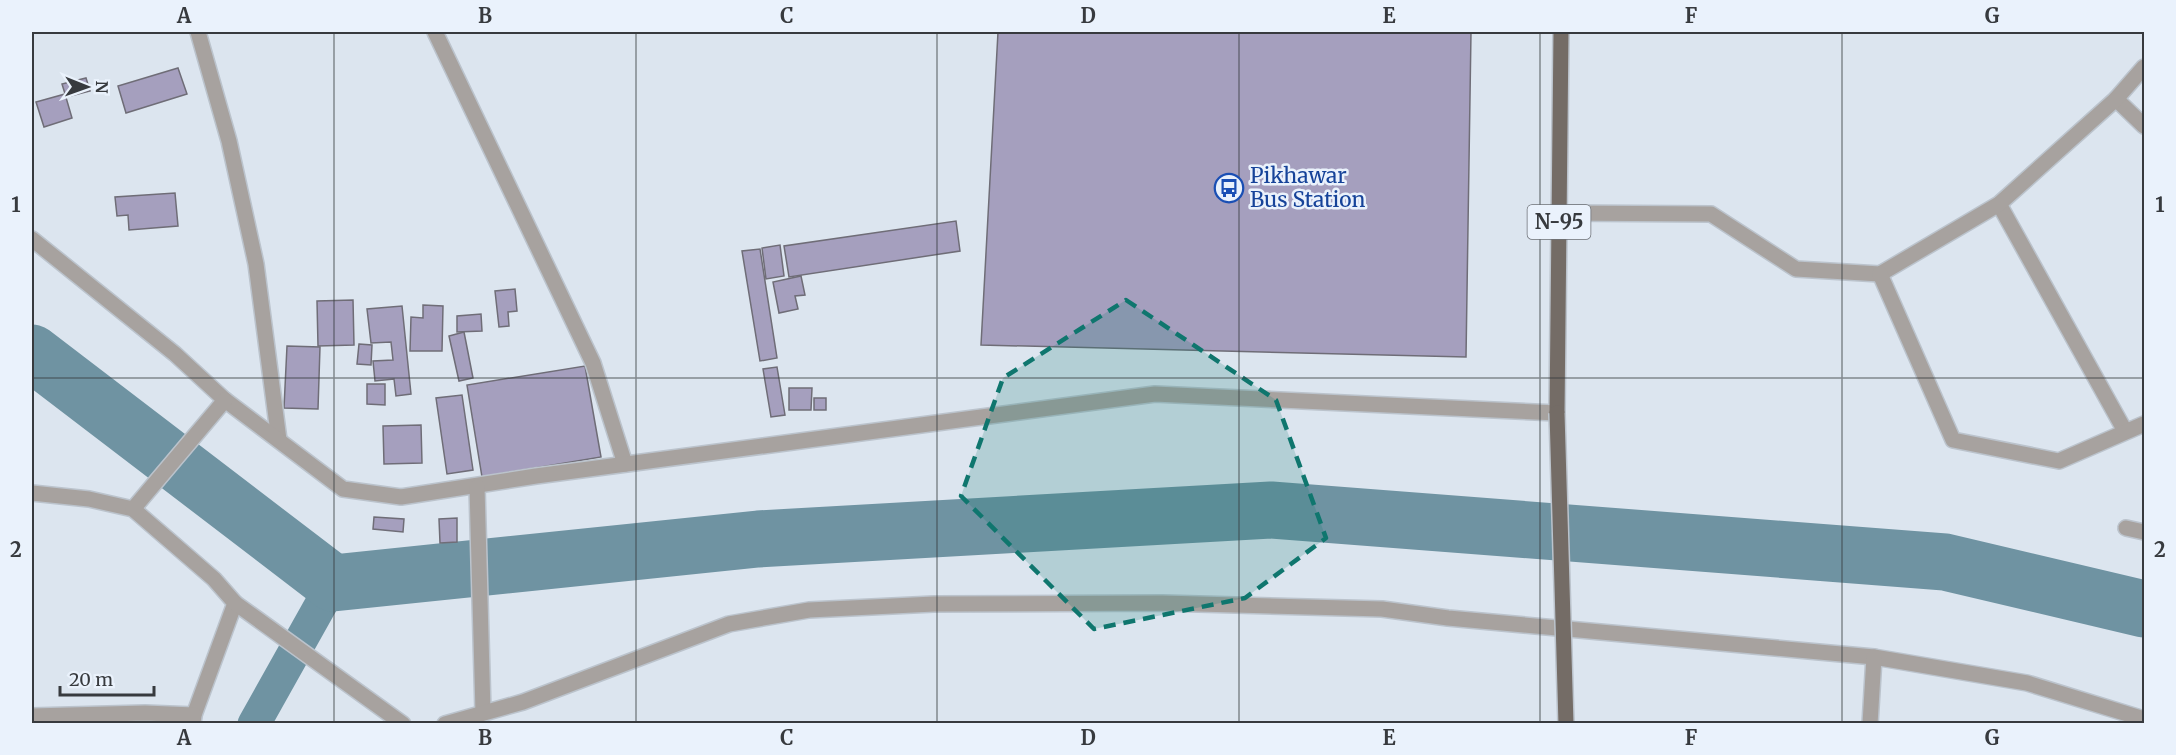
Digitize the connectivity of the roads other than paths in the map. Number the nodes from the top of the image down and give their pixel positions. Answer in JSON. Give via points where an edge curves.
{"nodes":[{"id":1,"x":198,"y":32,"type":"edge"},
{"id":2,"x":435,"y":32,"type":"edge"},
{"id":3,"x":1561,"y":32,"type":"edge"},
{"id":4,"x":2145,"y":67,"type":"edge"},
{"id":5,"x":2116,"y":99,"type":"junction"},
{"id":6,"x":2145,"y":126,"type":"edge"},
{"id":7,"x":1999,"y":204,"type":"junction"},
{"id":8,"x":1559,"y":213,"type":"junction"},
{"id":9,"x":32,"y":239,"type":"edge"},
{"id":10,"x":1880,"y":274,"type":"junction"},
{"id":11,"x":225,"y":400,"type":"junction"},
{"id":12,"x":1557,"y":413,"type":"junction"},
{"id":13,"x":2145,"y":424,"type":"edge"},
{"id":14,"x":2125,"y":431,"type":"junction"},
{"id":15,"x":279,"y":440,"type":"junction"},
{"id":16,"x":624,"y":464,"type":"junction"},
{"id":17,"x":477,"y":487,"type":"junction"},
{"id":18,"x":32,"y":493,"type":"edge"},
{"id":19,"x":133,"y":509,"type":"junction"},
{"id":20,"x":2126,"y":528,"type":"dead end"},
{"id":21,"x":2145,"y":532,"type":"edge"},
{"id":22,"x":235,"y":603,"type":"junction"},
{"id":23,"x":1874,"y":657,"type":"junction"},
{"id":24,"x":483,"y":712,"type":"junction"},
{"id":25,"x":32,"y":716,"type":"edge"},
{"id":26,"x":145,"y":718,"type":"edge"},
{"id":27,"x":194,"y":719,"type":"edge"},
{"id":28,"x":2145,"y":719,"type":"edge"},
{"id":29,"x":403,"y":723,"type":"edge"},
{"id":30,"x":445,"y":723,"type":"edge"},
{"id":31,"x":1566,"y":723,"type":"edge"},
{"id":32,"x":1870,"y":723,"type":"edge"}],
"edges":[{"from":1,"to":15,"type":"street","via":[[229,141],[256,264]]},
{"from":2,"to":16,"type":"street","via":[[593,363]]},
{"from":3,"to":8,"type":"main road","number":"N-95"},
{"from":4,"to":5,"type":"street"},
{"from":5,"to":6,"type":"street"},
{"from":5,"to":7,"type":"street"},
{"from":7,"to":10,"type":"street"},
{"from":7,"to":14,"type":"street"},
{"from":8,"to":10,"type":"street","via":[[1711,213],[1796,269]]},
{"from":8,"to":12,"type":"main road","number":"N-95"},
{"from":9,"to":11,"type":"street","via":[[175,354]]},
{"from":10,"to":14,"type":"street","via":[[1953,440],[2059,461]]},
{"from":11,"to":15,"type":"street"},
{"from":11,"to":19,"type":"street"},
{"from":12,"to":16,"type":"street","via":[[1155,394]]},
{"from":12,"to":31,"type":"main road","number":"N-95","bridge":true},
{"from":13,"to":14,"type":"street"},
{"from":15,"to":17,"type":"street","via":[[343,489],[401,498]]},
{"from":16,"to":17,"type":"street"},
{"from":17,"to":24,"type":"street"},
{"from":18,"to":19,"type":"street"},
{"from":19,"to":22,"type":"street","via":[[214,579]]},
{"from":20,"to":21,"type":"street"},
{"from":22,"to":27,"type":"street"},
{"from":22,"to":29,"type":"street"},
{"from":23,"to":24,"type":"street","via":[[1382,609],[1162,603],[934,604],[809,610],[729,624],[523,702]]},
{"from":23,"to":28,"type":"street","via":[[2027,683]]},
{"from":23,"to":32,"type":"street"},
{"from":24,"to":30,"type":"street"},
{"from":25,"to":26,"type":"street"},
{"from":26,"to":27,"type":"street"}]}
